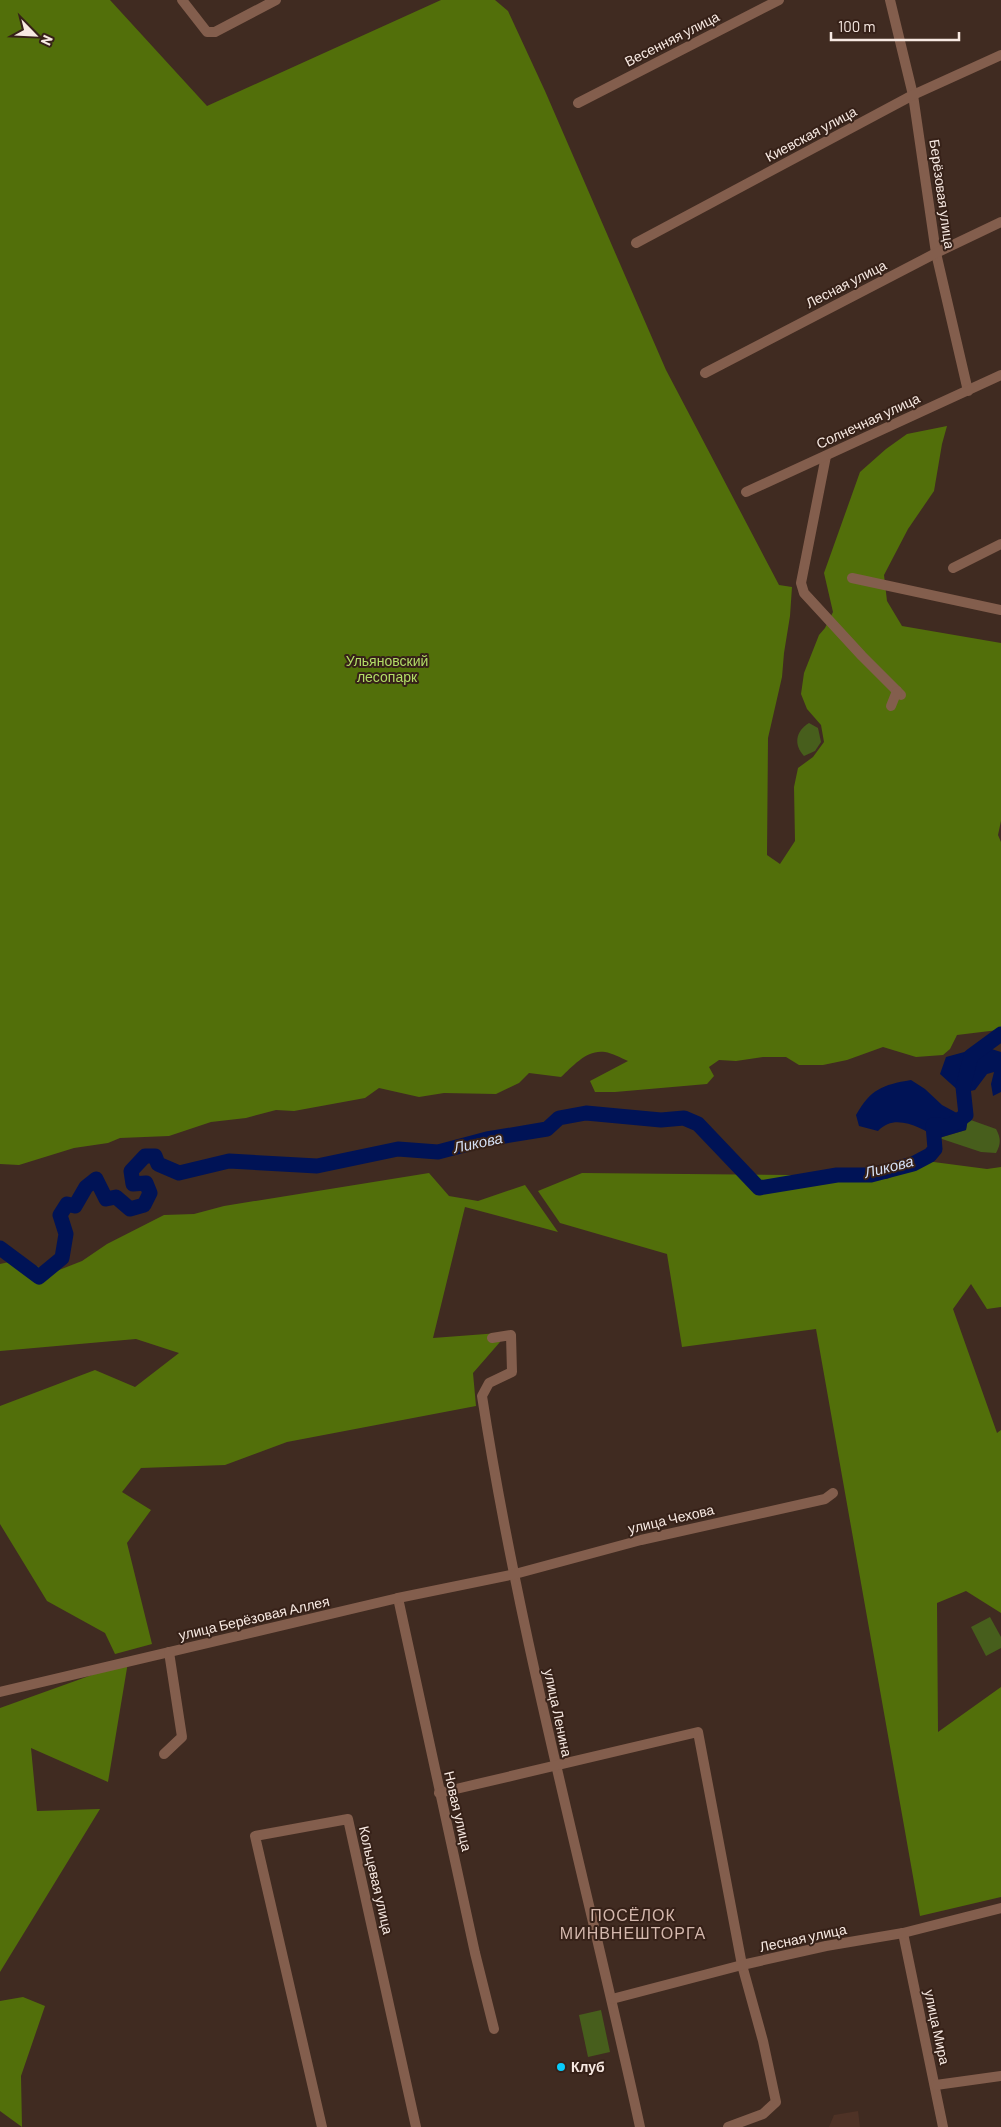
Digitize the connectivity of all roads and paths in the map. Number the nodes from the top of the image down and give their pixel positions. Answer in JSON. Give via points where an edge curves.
{"nodes":[{"id":1,"x":182,"y":0,"type":"edge"},
{"id":2,"x":276,"y":0,"type":"edge"},
{"id":3,"x":779,"y":0,"type":"edge"},
{"id":4,"x":890,"y":0,"type":"edge"},
{"id":5,"x":1001,"y":55,"type":"edge"},
{"id":6,"x":913,"y":95,"type":"junction"},
{"id":7,"x":578,"y":102,"type":"dead end"},
{"id":8,"x":1001,"y":222,"type":"edge"},
{"id":9,"x":636,"y":243,"type":"dead end"},
{"id":10,"x":936,"y":253,"type":"junction"},
{"id":11,"x":705,"y":373,"type":"dead end"},
{"id":12,"x":1001,"y":375,"type":"edge"},
{"id":13,"x":968,"y":391,"type":"junction"},
{"id":14,"x":826,"y":456,"type":"junction"},
{"id":15,"x":746,"y":492,"type":"dead end"},
{"id":16,"x":1001,"y":544,"type":"edge"},
{"id":17,"x":953,"y":568,"type":"dead end"},
{"id":18,"x":852,"y":578,"type":"dead end"},
{"id":19,"x":1001,"y":610,"type":"edge"},
{"id":20,"x":891,"y":706,"type":"dead end"},
{"id":21,"x":492,"y":1338,"type":"dead end"},
{"id":22,"x":833,"y":1493,"type":"dead end"},
{"id":23,"x":516,"y":1574,"type":"junction"},
{"id":24,"x":398,"y":1598,"type":"junction"},
{"id":25,"x":169,"y":1652,"type":"junction"},
{"id":26,"x":0,"y":1692,"type":"edge"},
{"id":27,"x":164,"y":1754,"type":"dead end"},
{"id":28,"x":555,"y":1767,"type":"junction"},
{"id":29,"x":440,"y":1794,"type":"junction"},
{"id":30,"x":1001,"y":1908,"type":"edge"},
{"id":31,"x":903,"y":1933,"type":"junction"},
{"id":32,"x":742,"y":1965,"type":"junction"},
{"id":33,"x":612,"y":1999,"type":"junction"},
{"id":34,"x":494,"y":2029,"type":"dead end"},
{"id":35,"x":1001,"y":2076,"type":"edge"},
{"id":36,"x":936,"y":2085,"type":"junction"},
{"id":37,"x":322,"y":2127,"type":"edge"},
{"id":38,"x":416,"y":2127,"type":"edge"},
{"id":39,"x":640,"y":2127,"type":"edge"},
{"id":40,"x":728,"y":2127,"type":"edge"},
{"id":41,"x":943,"y":2127,"type":"edge"}],
"edges":[{"from":1,"to":2,"type":"street","via":[[207,32],[215,32]]},
{"from":3,"to":7,"type":"street","name":"Весенняя улица"},
{"from":4,"to":6,"type":"street","name":"Берёзовая улица"},
{"from":5,"to":6,"type":"street","name":"Киевская улица"},
{"from":6,"to":9,"type":"street","name":"Киевская улица"},
{"from":6,"to":10,"type":"street","name":"Берёзовая улица"},
{"from":8,"to":10,"type":"street","name":"Лесная улица"},
{"from":10,"to":11,"type":"street","name":"Лесная улица"},
{"from":10,"to":13,"type":"street","name":"Берёзовая улица"},
{"from":12,"to":13,"type":"street","name":"Солнечная улица"},
{"from":13,"to":14,"type":"street","name":"Солнечная улица"},
{"from":14,"to":15,"type":"street","name":"Солнечная улица"},
{"from":14,"to":20,"type":"street","via":[[801,583],[804,593],[899,693]]},
{"from":16,"to":17,"type":"street"},
{"from":18,"to":19,"type":"street"},
{"from":21,"to":23,"type":"street","name":"улица Ленина","via":[[511,1335],[512,1372],[489,1384],[482,1396],[496,1485]]},
{"from":22,"to":23,"type":"street","name":"улица Чехова","via":[[825,1499],[641,1540]]},
{"from":23,"to":24,"type":"street","name":"улица Берёзовая Аллея"},
{"from":23,"to":28,"type":"street","name":"улица Ленина"},
{"from":24,"to":25,"type":"street","name":"улица Берёзовая Аллея"},
{"from":24,"to":29,"type":"street","name":"Новая улица"},
{"from":25,"to":26,"type":"street","name":"улица Берёзовая Аллея"},
{"from":25,"to":27,"type":"street","via":[[185,1738]]},
{"from":28,"to":29,"type":"street"},
{"from":28,"to":32,"type":"street","via":[[698,1732]]},
{"from":28,"to":33,"type":"street","name":"улица Ленина"},
{"from":29,"to":34,"type":"street","name":"Новая улица"},
{"from":30,"to":31,"type":"street","name":"Лесная улица"},
{"from":31,"to":32,"type":"street","name":"Лесная улица"},
{"from":31,"to":36,"type":"street","name":"улица Мира"},
{"from":32,"to":33,"type":"street","name":"Лесная улица"},
{"from":32,"to":40,"type":"street","via":[[776,2102],[763,2114]]},
{"from":33,"to":39,"type":"street","name":"улица Ленина"},
{"from":35,"to":36,"type":"street"},
{"from":36,"to":41,"type":"street","name":"улица Мира"},
{"from":37,"to":38,"type":"street","name":"Кольцевая улица","via":[[255,1836],[348,1819]]}]}
